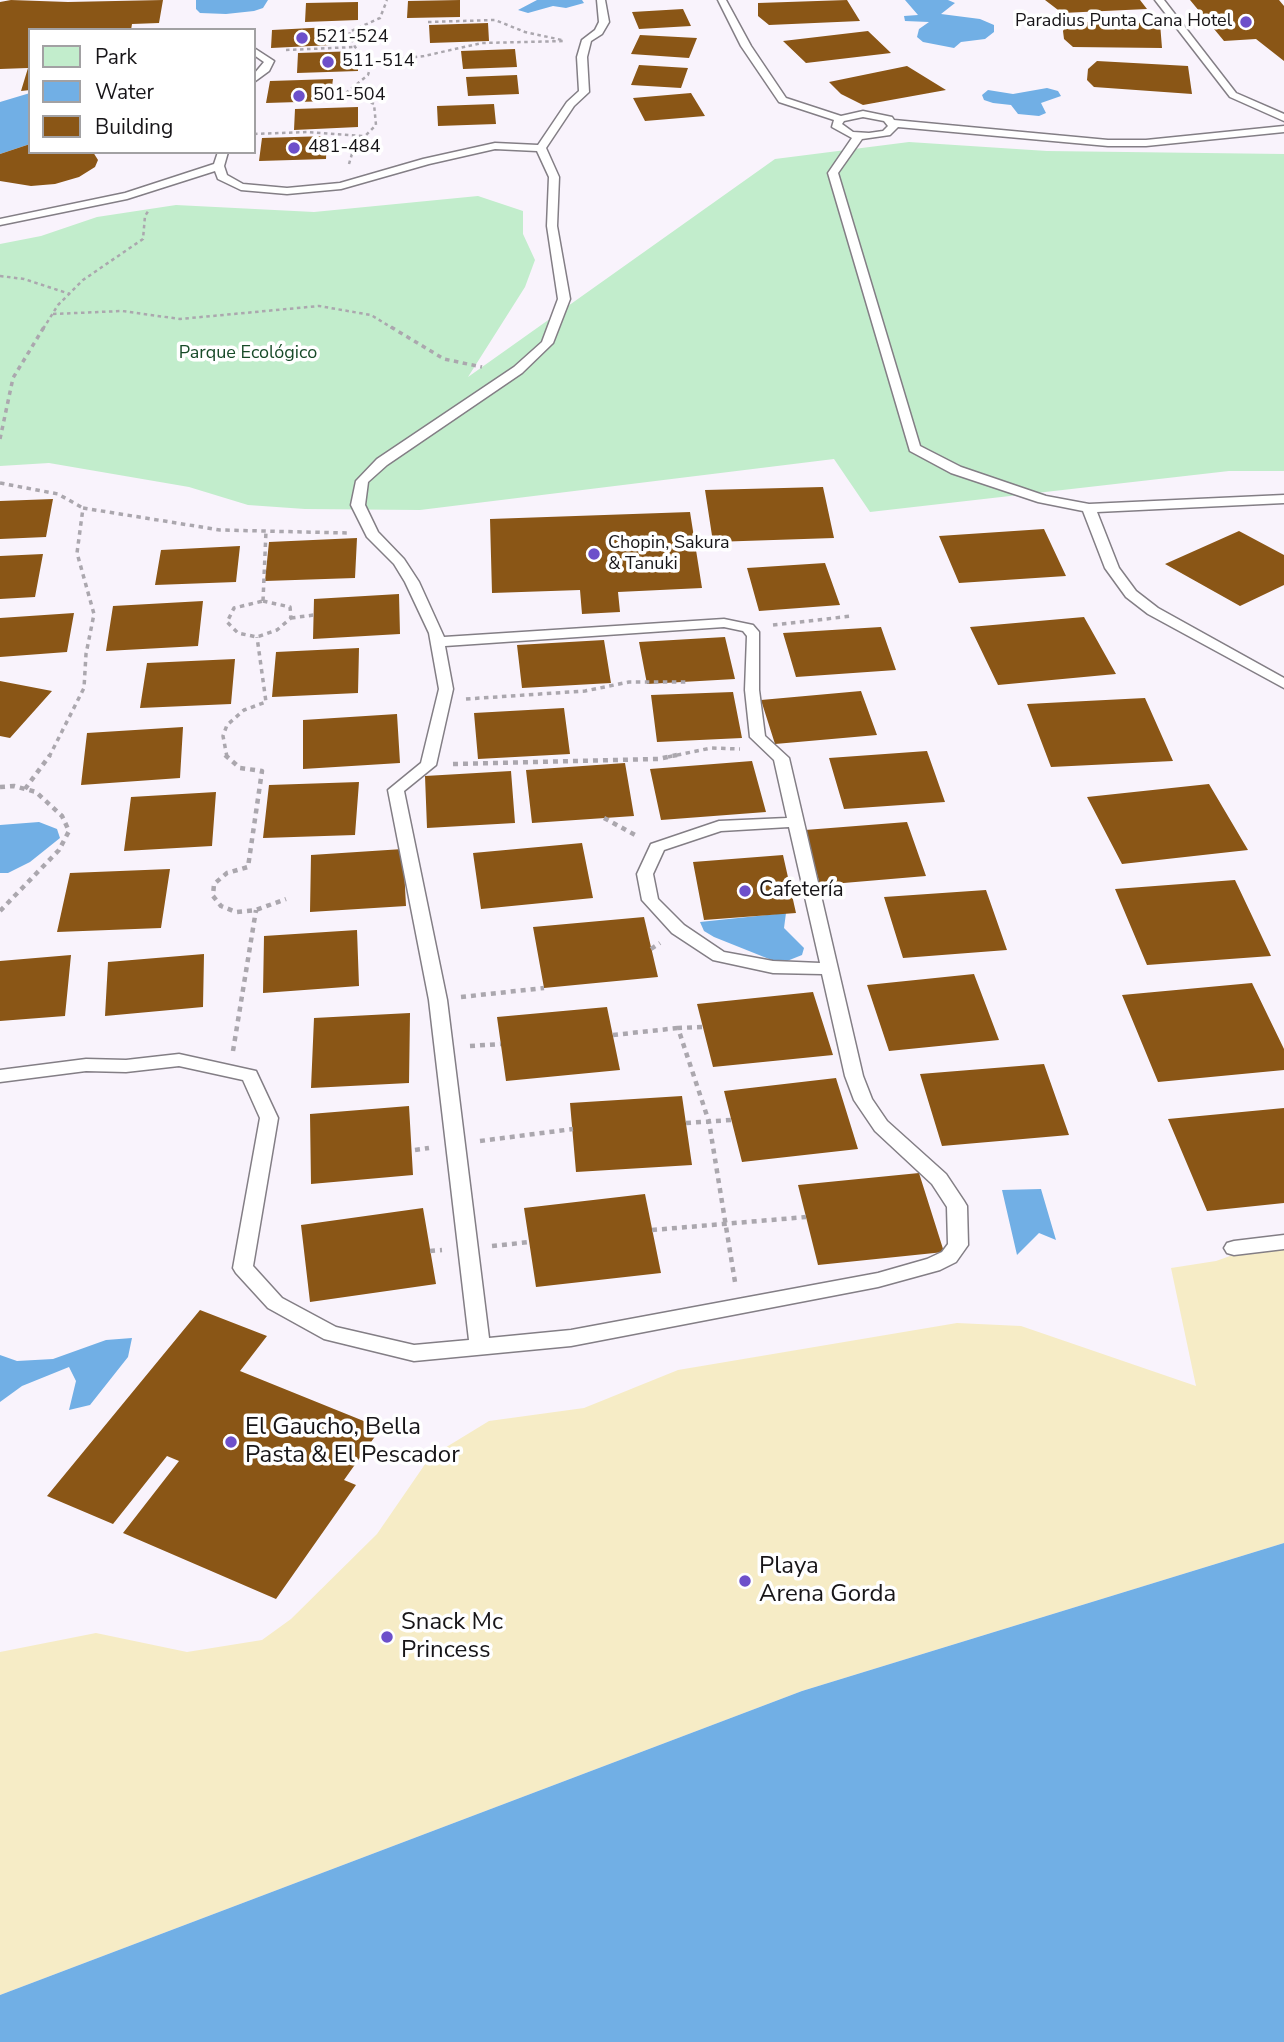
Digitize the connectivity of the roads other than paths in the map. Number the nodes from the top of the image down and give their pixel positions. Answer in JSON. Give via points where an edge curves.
{"nodes":[{"id":1,"x":601,"y":0,"type":"edge"},
{"id":2,"x":722,"y":0,"type":"edge"},
{"id":3,"x":1159,"y":0,"type":"edge"},
{"id":4,"x":256,"y":52,"type":"edge"},
{"id":5,"x":256,"y":77,"type":"edge"},
{"id":6,"x":1284,"y":118,"type":"edge"},
{"id":7,"x":840,"y":119,"type":"junction"},
{"id":8,"x":892,"y":123,"type":"junction"},
{"id":9,"x":1284,"y":129,"type":"edge"},
{"id":10,"x":859,"y":136,"type":"junction"},
{"id":11,"x":541,"y":148,"type":"junction"},
{"id":12,"x":222,"y":154,"type":"edge"},
{"id":13,"x":219,"y":166,"type":"junction"},
{"id":14,"x":0,"y":222,"type":"edge"},
{"id":15,"x":1284,"y":499,"type":"edge"},
{"id":16,"x":1089,"y":508,"type":"junction"},
{"id":17,"x":438,"y":642,"type":"junction"},
{"id":18,"x":1284,"y":684,"type":"edge"},
{"id":19,"x":796,"y":822,"type":"junction"},
{"id":20,"x":830,"y":969,"type":"junction"},
{"id":21,"x":0,"y":1076,"type":"edge"},
{"id":22,"x":1284,"y":1242,"type":"edge"},
{"id":23,"x":1234,"y":1248,"type":"dead end"},
{"id":24,"x":480,"y":1347,"type":"junction"}],
"edges":[{"from":1,"to":11,"type":"lane","via":[[604,22],[587,40],[582,57],[584,92]]},
{"from":2,"to":7,"type":"lane","via":[[782,100]]},
{"from":3,"to":6,"type":"lane","via":[[1233,95]]},
{"from":4,"to":5,"type":"lane","via":[[269,61]]},
{"from":7,"to":8,"type":"lane","via":[[873,115]]},
{"from":7,"to":10,"type":"lane","via":[[838,129]]},
{"from":8,"to":9,"type":"lane","via":[[1108,143]]},
{"from":8,"to":10,"type":"lane","via":[[886,133]]},
{"from":10,"to":16,"type":"lane","via":[[833,173],[914,448],[956,470],[1043,499]]},
{"from":11,"to":13,"type":"lane","via":[[495,146],[341,186],[287,191],[241,187],[222,177]]},
{"from":11,"to":17,"type":"lane","via":[[554,177],[552,226],[564,299],[547,343],[518,370],[411,440],[362,481],[358,505],[376,538],[412,582]]},
{"from":12,"to":13,"type":"lane"},
{"from":13,"to":14,"type":"lane","via":[[92,204]]},
{"from":15,"to":16,"type":"lane"},
{"from":16,"to":18,"type":"lane","via":[[1112,568],[1131,594]]},
{"from":17,"to":19,"type":"lane","via":[[724,623],[748,628],[754,635],[752,690],[758,737],[781,758]]},
{"from":17,"to":24,"type":"lane","via":[[446,689],[428,765],[396,790],[438,1000]]},
{"from":19,"to":20,"type":"lane"},
{"from":19,"to":20,"type":"lane","via":[[719,826],[657,847],[645,874],[650,900],[678,929],[719,956],[773,967]]},
{"from":20,"to":24,"type":"lane","via":[[863,1100],[881,1126],[939,1179],[957,1206],[958,1245],[949,1257],[878,1280],[571,1338]]},
{"from":21,"to":24,"type":"lane","via":[[179,1060],[250,1074],[269,1118],[243,1268],[275,1303],[331,1334],[414,1353]]},
{"from":22,"to":23,"type":"lane"}]}
